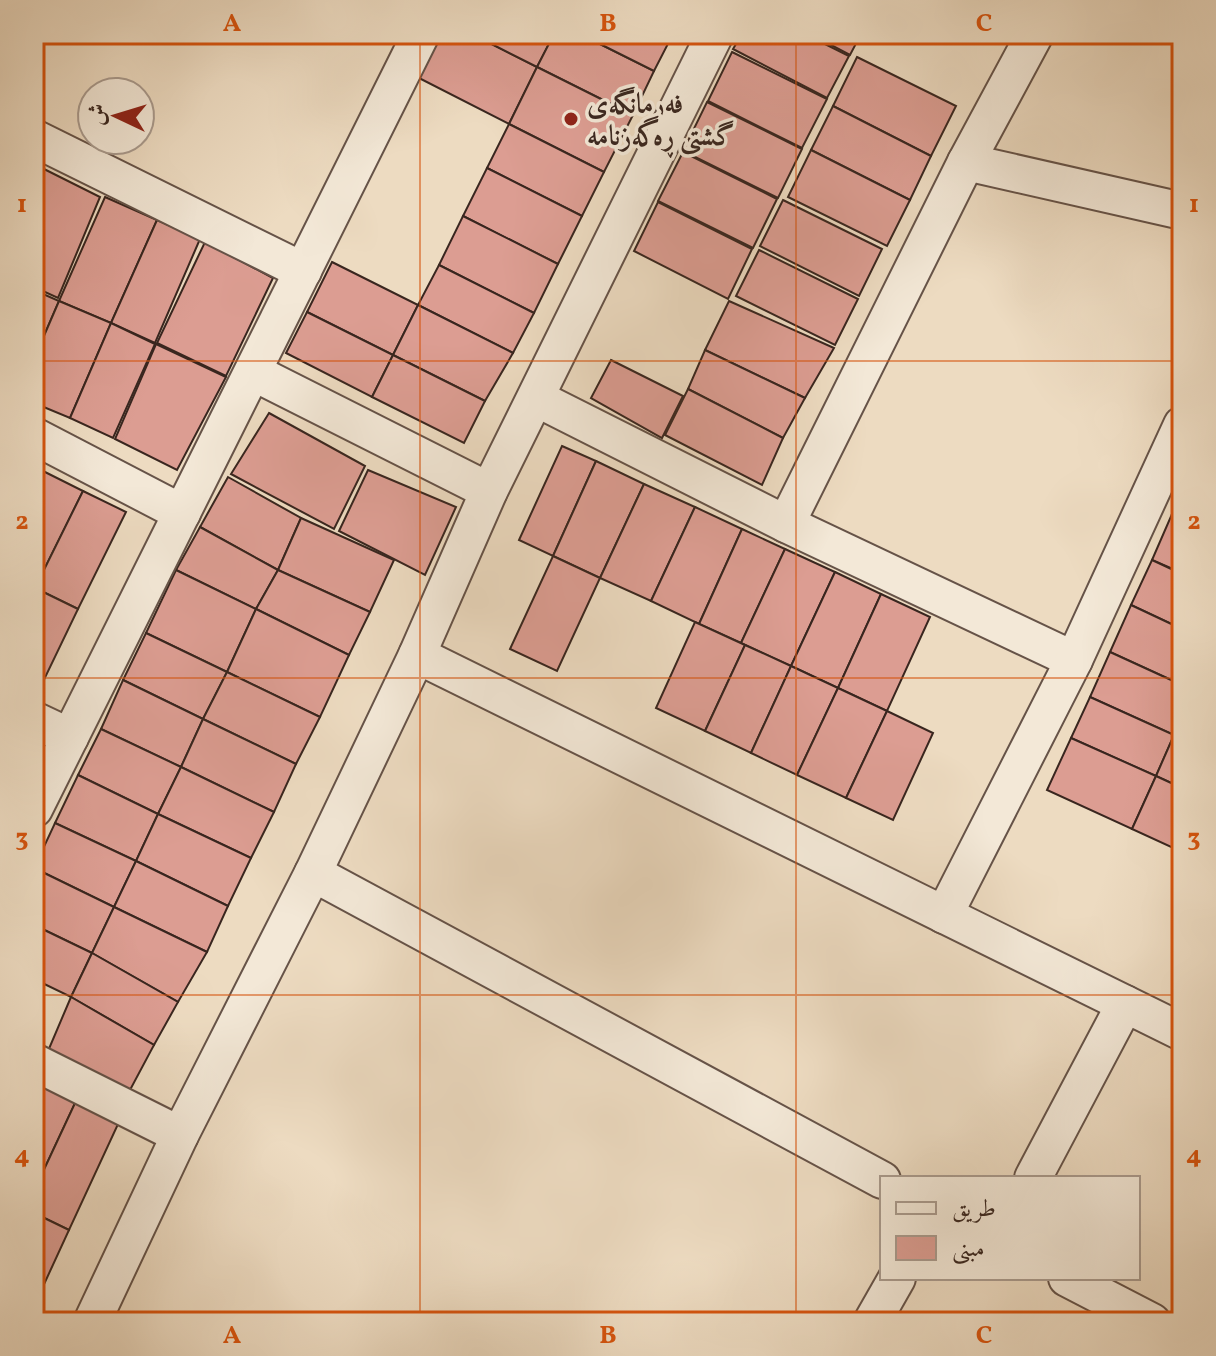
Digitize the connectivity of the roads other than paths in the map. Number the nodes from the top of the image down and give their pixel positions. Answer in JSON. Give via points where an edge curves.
{"nodes":[{"id":1,"x":715,"y":34,"type":"edge"},
{"id":2,"x":1035,"y":34,"type":"edge"},
{"id":3,"x":417,"y":35,"type":"edge"},
{"id":4,"x":34,"y":138,"type":"edge"},
{"id":5,"x":966,"y":162,"type":"junction"},
{"id":6,"x":1182,"y":211,"type":"edge"},
{"id":7,"x":303,"y":271,"type":"junction"},
{"id":8,"x":253,"y":372,"type":"junction"},
{"id":9,"x":536,"y":398,"type":"junction"},
{"id":10,"x":1182,"y":425,"type":"edge"},
{"id":11,"x":34,"y":436,"type":"edge"},
{"id":12,"x":489,"y":491,"type":"junction"},
{"id":13,"x":182,"y":513,"type":"junction"},
{"id":14,"x":786,"y":524,"type":"junction"},
{"id":15,"x":417,"y":655,"type":"junction"},
{"id":16,"x":1074,"y":660,"type":"junction"},
{"id":17,"x":34,"y":720,"type":"edge"},
{"id":18,"x":70,"y":737,"type":"junction"},
{"id":19,"x":34,"y":809,"type":"edge"},
{"id":20,"x":313,"y":873,"type":"junction"},
{"id":21,"x":944,"y":915,"type":"junction"},
{"id":22,"x":1125,"y":1004,"type":"junction"},
{"id":23,"x":1182,"y":1032,"type":"edge"},
{"id":24,"x":34,"y":1062,"type":"edge"},
{"id":25,"x":180,"y":1135,"type":"junction"},
{"id":26,"x":1034,"y":1176,"type":"edge"},
{"id":27,"x":880,"y":1179,"type":"edge"},
{"id":28,"x":896,"y":1280,"type":"edge"},
{"id":29,"x":1069,"y":1280,"type":"edge"},
{"id":30,"x":1102,"y":1310,"type":"edge"},
{"id":31,"x":92,"y":1322,"type":"edge"},
{"id":32,"x":872,"y":1322,"type":"edge"},
{"id":33,"x":1152,"y":1322,"type":"edge"}],
"edges":[{"from":1,"to":9,"type":"street"},
{"from":2,"to":5,"type":"street"},
{"from":3,"to":7,"type":"street"},
{"from":4,"to":7,"type":"street"},
{"from":5,"to":6,"type":"street"},
{"from":5,"to":14,"type":"street"},
{"from":7,"to":8,"type":"street"},
{"from":8,"to":12,"type":"street"},
{"from":8,"to":13,"type":"street"},
{"from":9,"to":12,"type":"street"},
{"from":9,"to":14,"type":"street"},
{"from":10,"to":16,"type":"street"},
{"from":11,"to":13,"type":"street"},
{"from":12,"to":15,"type":"street"},
{"from":13,"to":18,"type":"street"},
{"from":14,"to":16,"type":"street"},
{"from":15,"to":20,"type":"street"},
{"from":15,"to":21,"type":"street"},
{"from":16,"to":21,"type":"street"},
{"from":17,"to":18,"type":"street"},
{"from":18,"to":19,"type":"street"},
{"from":20,"to":25,"type":"street"},
{"from":20,"to":27,"type":"street"},
{"from":21,"to":22,"type":"street"},
{"from":22,"to":23,"type":"street"},
{"from":22,"to":26,"type":"street"},
{"from":24,"to":25,"type":"street"},
{"from":25,"to":31,"type":"street"},
{"from":28,"to":32,"type":"street"},
{"from":29,"to":30,"type":"street"},
{"from":30,"to":33,"type":"street"}]}
